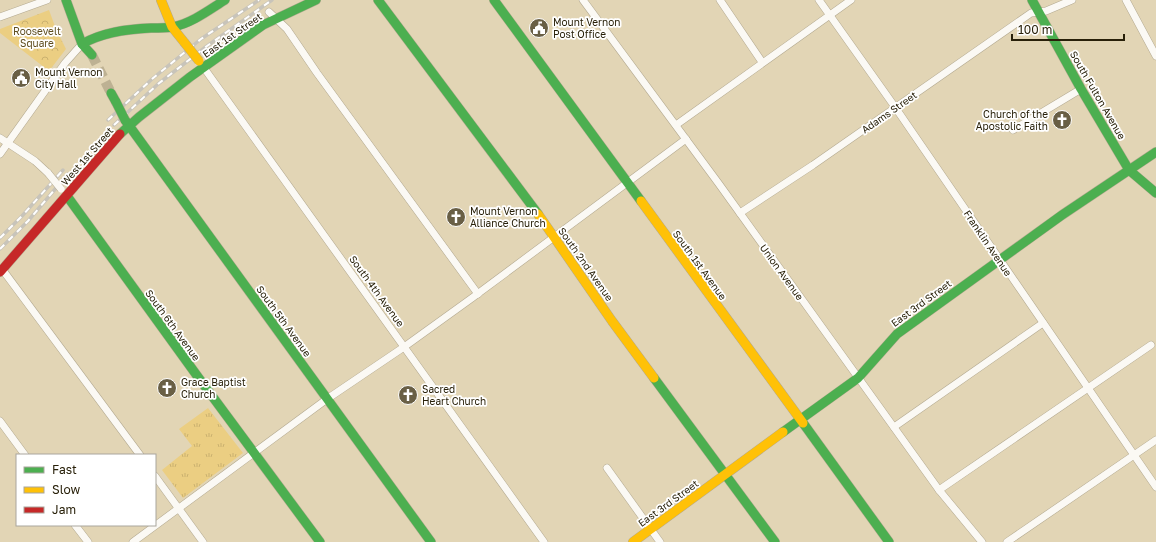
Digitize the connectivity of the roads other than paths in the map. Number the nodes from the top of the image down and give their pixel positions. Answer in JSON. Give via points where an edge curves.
{"nodes":[{"id":1,"x":47,"y":0,"type":"edge"},
{"id":2,"x":66,"y":0,"type":"edge"},
{"id":3,"x":161,"y":0,"type":"edge"},
{"id":4,"x":225,"y":0,"type":"edge"},
{"id":5,"x":316,"y":0,"type":"edge"},
{"id":6,"x":378,"y":0,"type":"edge"},
{"id":7,"x":494,"y":0,"type":"edge"},
{"id":8,"x":583,"y":0,"type":"edge"},
{"id":9,"x":720,"y":0,"type":"edge"},
{"id":10,"x":819,"y":0,"type":"edge"},
{"id":11,"x":851,"y":0,"type":"edge"},
{"id":12,"x":1032,"y":0,"type":"edge"},
{"id":13,"x":1072,"y":0,"type":"edge"},
{"id":14,"x":1126,"y":0,"type":"edge"},
{"id":15,"x":269,"y":12,"type":"dead end"},
{"id":16,"x":1038,"y":12,"type":"junction"},
{"id":17,"x":829,"y":15,"type":"junction"},
{"id":18,"x":0,"y":17,"type":"edge"},
{"id":19,"x":276,"y":18,"type":"junction"},
{"id":20,"x":172,"y":27,"type":"junction"},
{"id":21,"x":82,"y":44,"type":"junction"},
{"id":22,"x":92,"y":55,"type":"tunnel mouth"},
{"id":23,"x":1156,"y":56,"type":"edge"},
{"id":24,"x":762,"y":62,"type":"junction"},
{"id":25,"x":201,"y":64,"type":"junction"},
{"id":26,"x":1081,"y":89,"type":"junction"},
{"id":27,"x":113,"y":97,"type":"tunnel mouth"},
{"id":28,"x":895,"y":107,"type":"junction"},
{"id":29,"x":127,"y":123,"type":"junction"},
{"id":30,"x":676,"y":125,"type":"junction"},
{"id":31,"x":1013,"y":130,"type":"dead end"},
{"id":32,"x":0,"y":138,"type":"edge"},
{"id":33,"x":686,"y":139,"type":"junction"},
{"id":34,"x":7,"y":143,"type":"junction"},
{"id":35,"x":1156,"y":152,"type":"edge"},
{"id":36,"x":0,"y":154,"type":"edge"},
{"id":37,"x":1129,"y":170,"type":"junction"},
{"id":38,"x":627,"y":183,"type":"junction"},
{"id":39,"x":64,"y":193,"type":"junction"},
{"id":40,"x":1156,"y":193,"type":"edge"},
{"id":41,"x":740,"y":214,"type":"junction"},
{"id":42,"x":554,"y":236,"type":"junction"},
{"id":43,"x":999,"y":260,"type":"junction"},
{"id":44,"x":1,"y":270,"type":"edge"},
{"id":45,"x":478,"y":294,"type":"junction"},
{"id":46,"x":1043,"y":323,"type":"junction"},
{"id":47,"x":1150,"y":345,"type":"dead end"},
{"id":48,"x":404,"y":347,"type":"junction"},
{"id":49,"x":858,"y":378,"type":"junction"},
{"id":50,"x":1088,"y":387,"type":"junction"},
{"id":51,"x":327,"y":399,"type":"junction"},
{"id":52,"x":800,"y":420,"type":"junction"},
{"id":53,"x":0,"y":421,"type":"edge"},
{"id":54,"x":894,"y":427,"type":"junction"},
{"id":55,"x":1156,"y":440,"type":"edge"},
{"id":56,"x":255,"y":453,"type":"junction"},
{"id":57,"x":23,"y":454,"type":"edge"},
{"id":58,"x":139,"y":454,"type":"edge"},
{"id":59,"x":1134,"y":455,"type":"junction"},
{"id":60,"x":607,"y":468,"type":"dead end"},
{"id":61,"x":726,"y":474,"type":"junction"},
{"id":62,"x":156,"y":477,"type":"edge"},
{"id":63,"x":1156,"y":487,"type":"edge"},
{"id":64,"x":938,"y":490,"type":"junction"},
{"id":65,"x":179,"y":509,"type":"junction"},
{"id":66,"x":76,"y":526,"type":"edge"},
{"id":67,"x":155,"y":526,"type":"edge"},
{"id":68,"x":156,"y":526,"type":"edge"},
{"id":69,"x":650,"y":529,"type":"junction"},
{"id":70,"x":88,"y":542,"type":"edge"},
{"id":71,"x":133,"y":542,"type":"edge"},
{"id":72,"x":203,"y":542,"type":"edge"},
{"id":73,"x":320,"y":542,"type":"edge"},
{"id":74,"x":431,"y":542,"type":"edge"},
{"id":75,"x":544,"y":542,"type":"edge"},
{"id":76,"x":633,"y":542,"type":"edge"},
{"id":77,"x":660,"y":542,"type":"edge"},
{"id":78,"x":775,"y":542,"type":"edge"},
{"id":79,"x":889,"y":542,"type":"edge"},
{"id":80,"x":982,"y":542,"type":"edge"},
{"id":81,"x":1006,"y":542,"type":"edge"}],
"edges":[{"from":1,"to":18,"type":"street"},
{"from":2,"to":21,"type":"street"},
{"from":3,"to":20,"type":"street","name":"South 4th Avenue"},
{"from":4,"to":20,"type":"street","via":[[186,23]]},
{"from":5,"to":19,"type":"street","name":"East 1st Street"},
{"from":6,"to":42,"type":"street","name":"South 2nd Avenue"},
{"from":7,"to":38,"type":"street","name":"South 1st Avenue"},
{"from":8,"to":30,"type":"street","name":"Union Avenue"},
{"from":9,"to":24,"type":"street"},
{"from":10,"to":17,"type":"street","name":"Franklin Avenue"},
{"from":11,"to":17,"type":"street"},
{"from":12,"to":16,"type":"street","name":"South Fulton Avenue"},
{"from":13,"to":16,"type":"street","name":"Adams Street"},
{"from":14,"to":23,"type":"street"},
{"from":15,"to":19,"type":"street"},
{"from":16,"to":26,"type":"street","name":"South Fulton Avenue"},
{"from":16,"to":28,"type":"street","name":"Adams Street","via":[[1031,13]]},
{"from":17,"to":24,"type":"street"},
{"from":17,"to":28,"type":"street","name":"Franklin Avenue"},
{"from":19,"to":25,"type":"street","name":"East 1st Street"},
{"from":19,"to":45,"type":"street","via":[[287,29]]},
{"from":20,"to":21,"type":"street","via":[[99,35],[89,38]]},
{"from":20,"to":25,"type":"street","name":"South 4th Avenue","bridge":true},
{"from":21,"to":22,"type":"street"},
{"from":21,"to":34,"type":"street"},
{"from":24,"to":30,"type":"street"},
{"from":25,"to":29,"type":"street","name":"West 1st Street","via":[[139,117]]},
{"from":25,"to":48,"type":"street","name":"South 4th Avenue"},
{"from":26,"to":31,"type":"street"},
{"from":26,"to":37,"type":"street","name":"South Fulton Avenue"},
{"from":27,"to":29,"type":"street","name":"South 5th Avenue","bridge":true},
{"from":28,"to":41,"type":"street","name":"Adams Street"},
{"from":28,"to":43,"type":"street","name":"Franklin Avenue"},
{"from":29,"to":39,"type":"street","name":"West 1st Street"},
{"from":29,"to":51,"type":"street","name":"South 5th Avenue"},
{"from":30,"to":33,"type":"street","name":"Union Avenue"},
{"from":32,"to":34,"type":"street"},
{"from":33,"to":38,"type":"street"},
{"from":33,"to":41,"type":"street","name":"Union Avenue"},
{"from":34,"to":36,"type":"street"},
{"from":34,"to":39,"type":"street","bridge":true,"via":[[35,161]]},
{"from":35,"to":37,"type":"street","name":"East 3rd Street"},
{"from":37,"to":40,"type":"street","name":"South Fulton Avenue"},
{"from":37,"to":43,"type":"street","name":"East 3rd Street"},
{"from":38,"to":42,"type":"street"},
{"from":38,"to":52,"type":"street","name":"South 1st Avenue"},
{"from":39,"to":44,"type":"street","name":"West 1st Street"},
{"from":39,"to":56,"type":"street","name":"South 6th Avenue"},
{"from":41,"to":49,"type":"street","name":"Union Avenue"},
{"from":42,"to":45,"type":"street"},
{"from":42,"to":61,"type":"street","name":"South 2nd Avenue","via":[[612,321]]},
{"from":43,"to":46,"type":"street","name":"Franklin Avenue"},
{"from":43,"to":49,"type":"street","name":"East 3rd Street","via":[[897,334]]},
{"from":44,"to":58,"type":"street"},
{"from":45,"to":48,"type":"street"},
{"from":46,"to":50,"type":"street","name":"Franklin Avenue"},
{"from":46,"to":54,"type":"street"},
{"from":47,"to":50,"type":"street"},
{"from":48,"to":51,"type":"street"},
{"from":48,"to":75,"type":"street","name":"South 4th Avenue"},
{"from":49,"to":52,"type":"street","name":"East 3rd Street"},
{"from":49,"to":54,"type":"street","name":"Union Avenue"},
{"from":50,"to":59,"type":"street","name":"Franklin Avenue"},
{"from":50,"to":64,"type":"street"},
{"from":51,"to":56,"type":"street"},
{"from":51,"to":74,"type":"street","name":"South 5th Avenue"},
{"from":52,"to":61,"type":"street","name":"East 3rd Street"},
{"from":52,"to":79,"type":"street","name":"South 1st Avenue"},
{"from":53,"to":57,"type":"street"},
{"from":54,"to":64,"type":"street","name":"Union Avenue"},
{"from":55,"to":59,"type":"street"},
{"from":56,"to":65,"type":"street"},
{"from":56,"to":73,"type":"street","name":"South 6th Avenue"},
{"from":59,"to":63,"type":"street","name":"Franklin Avenue"},
{"from":59,"to":81,"type":"street"},
{"from":60,"to":69,"type":"street"},
{"from":61,"to":69,"type":"street","name":"East 3rd Street"},
{"from":61,"to":78,"type":"street","name":"South 2nd Avenue"},
{"from":62,"to":65,"type":"street"},
{"from":64,"to":80,"type":"street","name":"Union Avenue"},
{"from":65,"to":68,"type":"street"},
{"from":65,"to":72,"type":"street"},
{"from":66,"to":70,"type":"street"},
{"from":67,"to":71,"type":"street"},
{"from":69,"to":76,"type":"street","name":"East 3rd Street"},
{"from":69,"to":77,"type":"street"}]}
